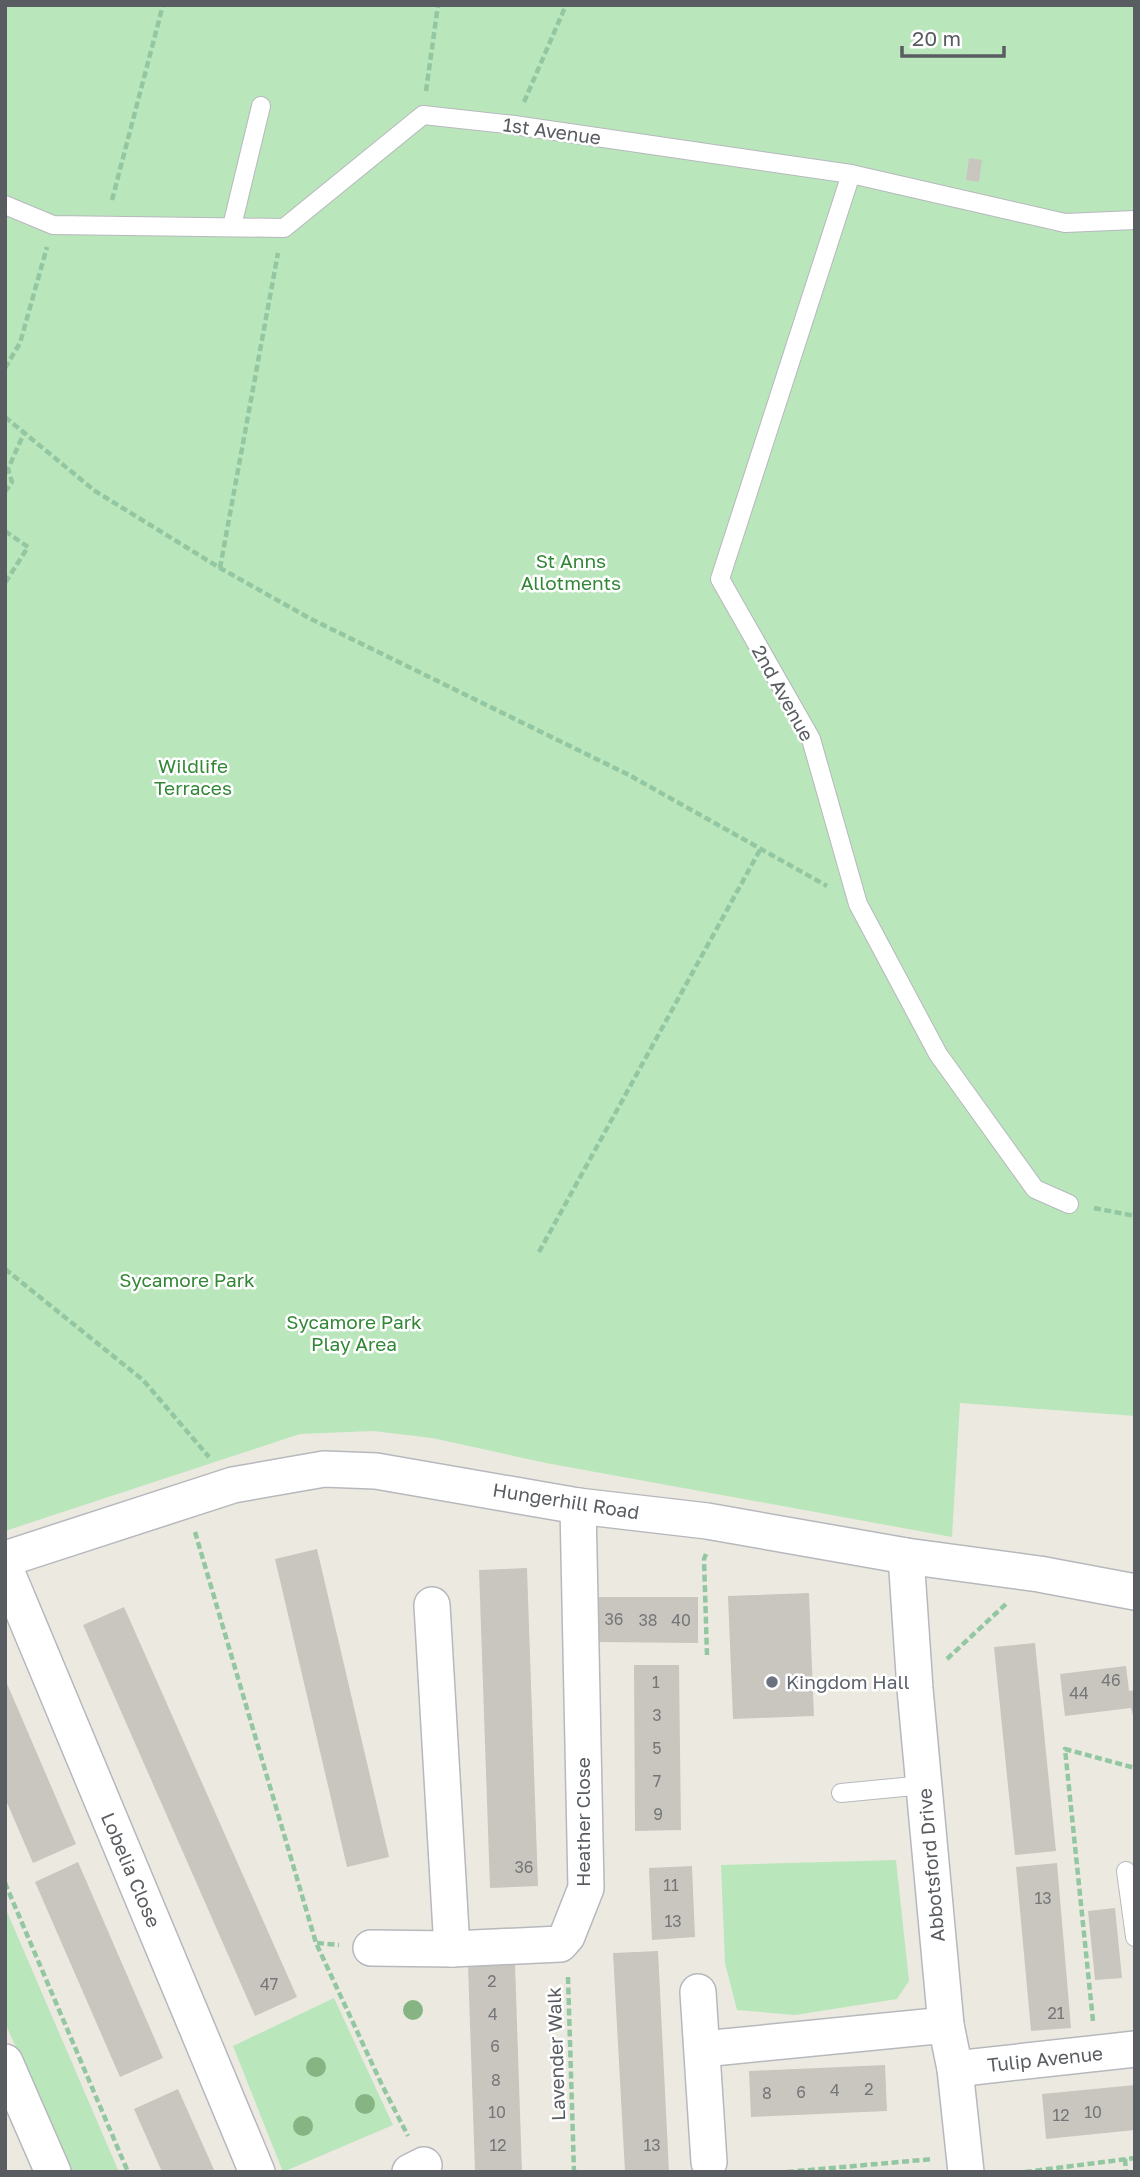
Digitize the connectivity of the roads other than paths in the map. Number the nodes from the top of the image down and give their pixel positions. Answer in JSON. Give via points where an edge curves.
{"nodes":[{"id":1,"x":261,"y":106,"type":"dead end"},
{"id":2,"x":851,"y":173,"type":"junction"},
{"id":3,"x":5,"y":205,"type":"edge"},
{"id":4,"x":1135,"y":220,"type":"edge"},
{"id":5,"x":232,"y":226,"type":"junction"},
{"id":6,"x":1069,"y":1203,"type":"road end"},
{"id":7,"x":578,"y":1506,"type":"junction"},
{"id":8,"x":906,"y":1556,"type":"junction"},
{"id":9,"x":5,"y":1559,"type":"edge"},
{"id":10,"x":5,"y":1569,"type":"edge"},
{"id":11,"x":1135,"y":1592,"type":"edge"},
{"id":12,"x":432,"y":1605,"type":"dead end"},
{"id":13,"x":924,"y":1785,"type":"junction"},
{"id":14,"x":841,"y":1793,"type":"dead end"},
{"id":15,"x":1126,"y":1871,"type":"dead end"},
{"id":16,"x":1135,"y":1937,"type":"edge"},
{"id":17,"x":371,"y":1948,"type":"dead end"},
{"id":18,"x":452,"y":1949,"type":"junction"},
{"id":19,"x":698,"y":1992,"type":"dead end"},
{"id":20,"x":946,"y":2025,"type":"junction"},
{"id":21,"x":702,"y":2049,"type":"junction"},
{"id":22,"x":1135,"y":2049,"type":"edge"},
{"id":23,"x":5,"y":2062,"type":"edge"},
{"id":24,"x":955,"y":2068,"type":"junction"},
{"id":25,"x":709,"y":2162,"type":"dead end"},
{"id":26,"x":965,"y":2164,"type":"edge"},
{"id":27,"x":53,"y":2172,"type":"edge"},
{"id":28,"x":257,"y":2172,"type":"edge"}],
"edges":[{"from":1,"to":5,"type":"lane"},
{"from":2,"to":4,"type":"lane","name":"1st Avenue","via":[[1065,223]]},
{"from":2,"to":5,"type":"lane","name":"1st Avenue","via":[[423,115],[284,228]]},
{"from":2,"to":6,"type":"lane","name":"2nd Avenue","via":[[720,579],[811,739],[858,904],[938,1054],[1035,1189]]},
{"from":3,"to":5,"type":"lane","via":[[53,225]]},
{"from":7,"to":8,"type":"street","name":"Hungerhill Road","via":[[707,1521]]},
{"from":7,"to":9,"type":"street","name":"Hungerhill Road","via":[[376,1471],[324,1469],[233,1485]]},
{"from":7,"to":18,"type":"street","name":"Heather Close","via":[[586,1888],[560,1944]]},
{"from":8,"to":11,"type":"street","name":"Hungerhill Road"},
{"from":8,"to":13,"type":"street","name":"Abbotsford Drive"},
{"from":10,"to":28,"type":"street","name":"Lobelia Close"},
{"from":12,"to":18,"type":"street"},
{"from":13,"to":14,"type":"lane"},
{"from":13,"to":20,"type":"street","name":"Abbotsford Drive"},
{"from":15,"to":16,"type":"lane"},
{"from":17,"to":18,"type":"street"},
{"from":19,"to":21,"type":"street"},
{"from":20,"to":21,"type":"street"},
{"from":20,"to":24,"type":"street","name":"Abbotsford Drive"},
{"from":21,"to":25,"type":"street"},
{"from":22,"to":24,"type":"street","name":"Tulip Avenue"},
{"from":23,"to":27,"type":"street"},
{"from":24,"to":26,"type":"street","name":"Abbotsford Drive"}]}
